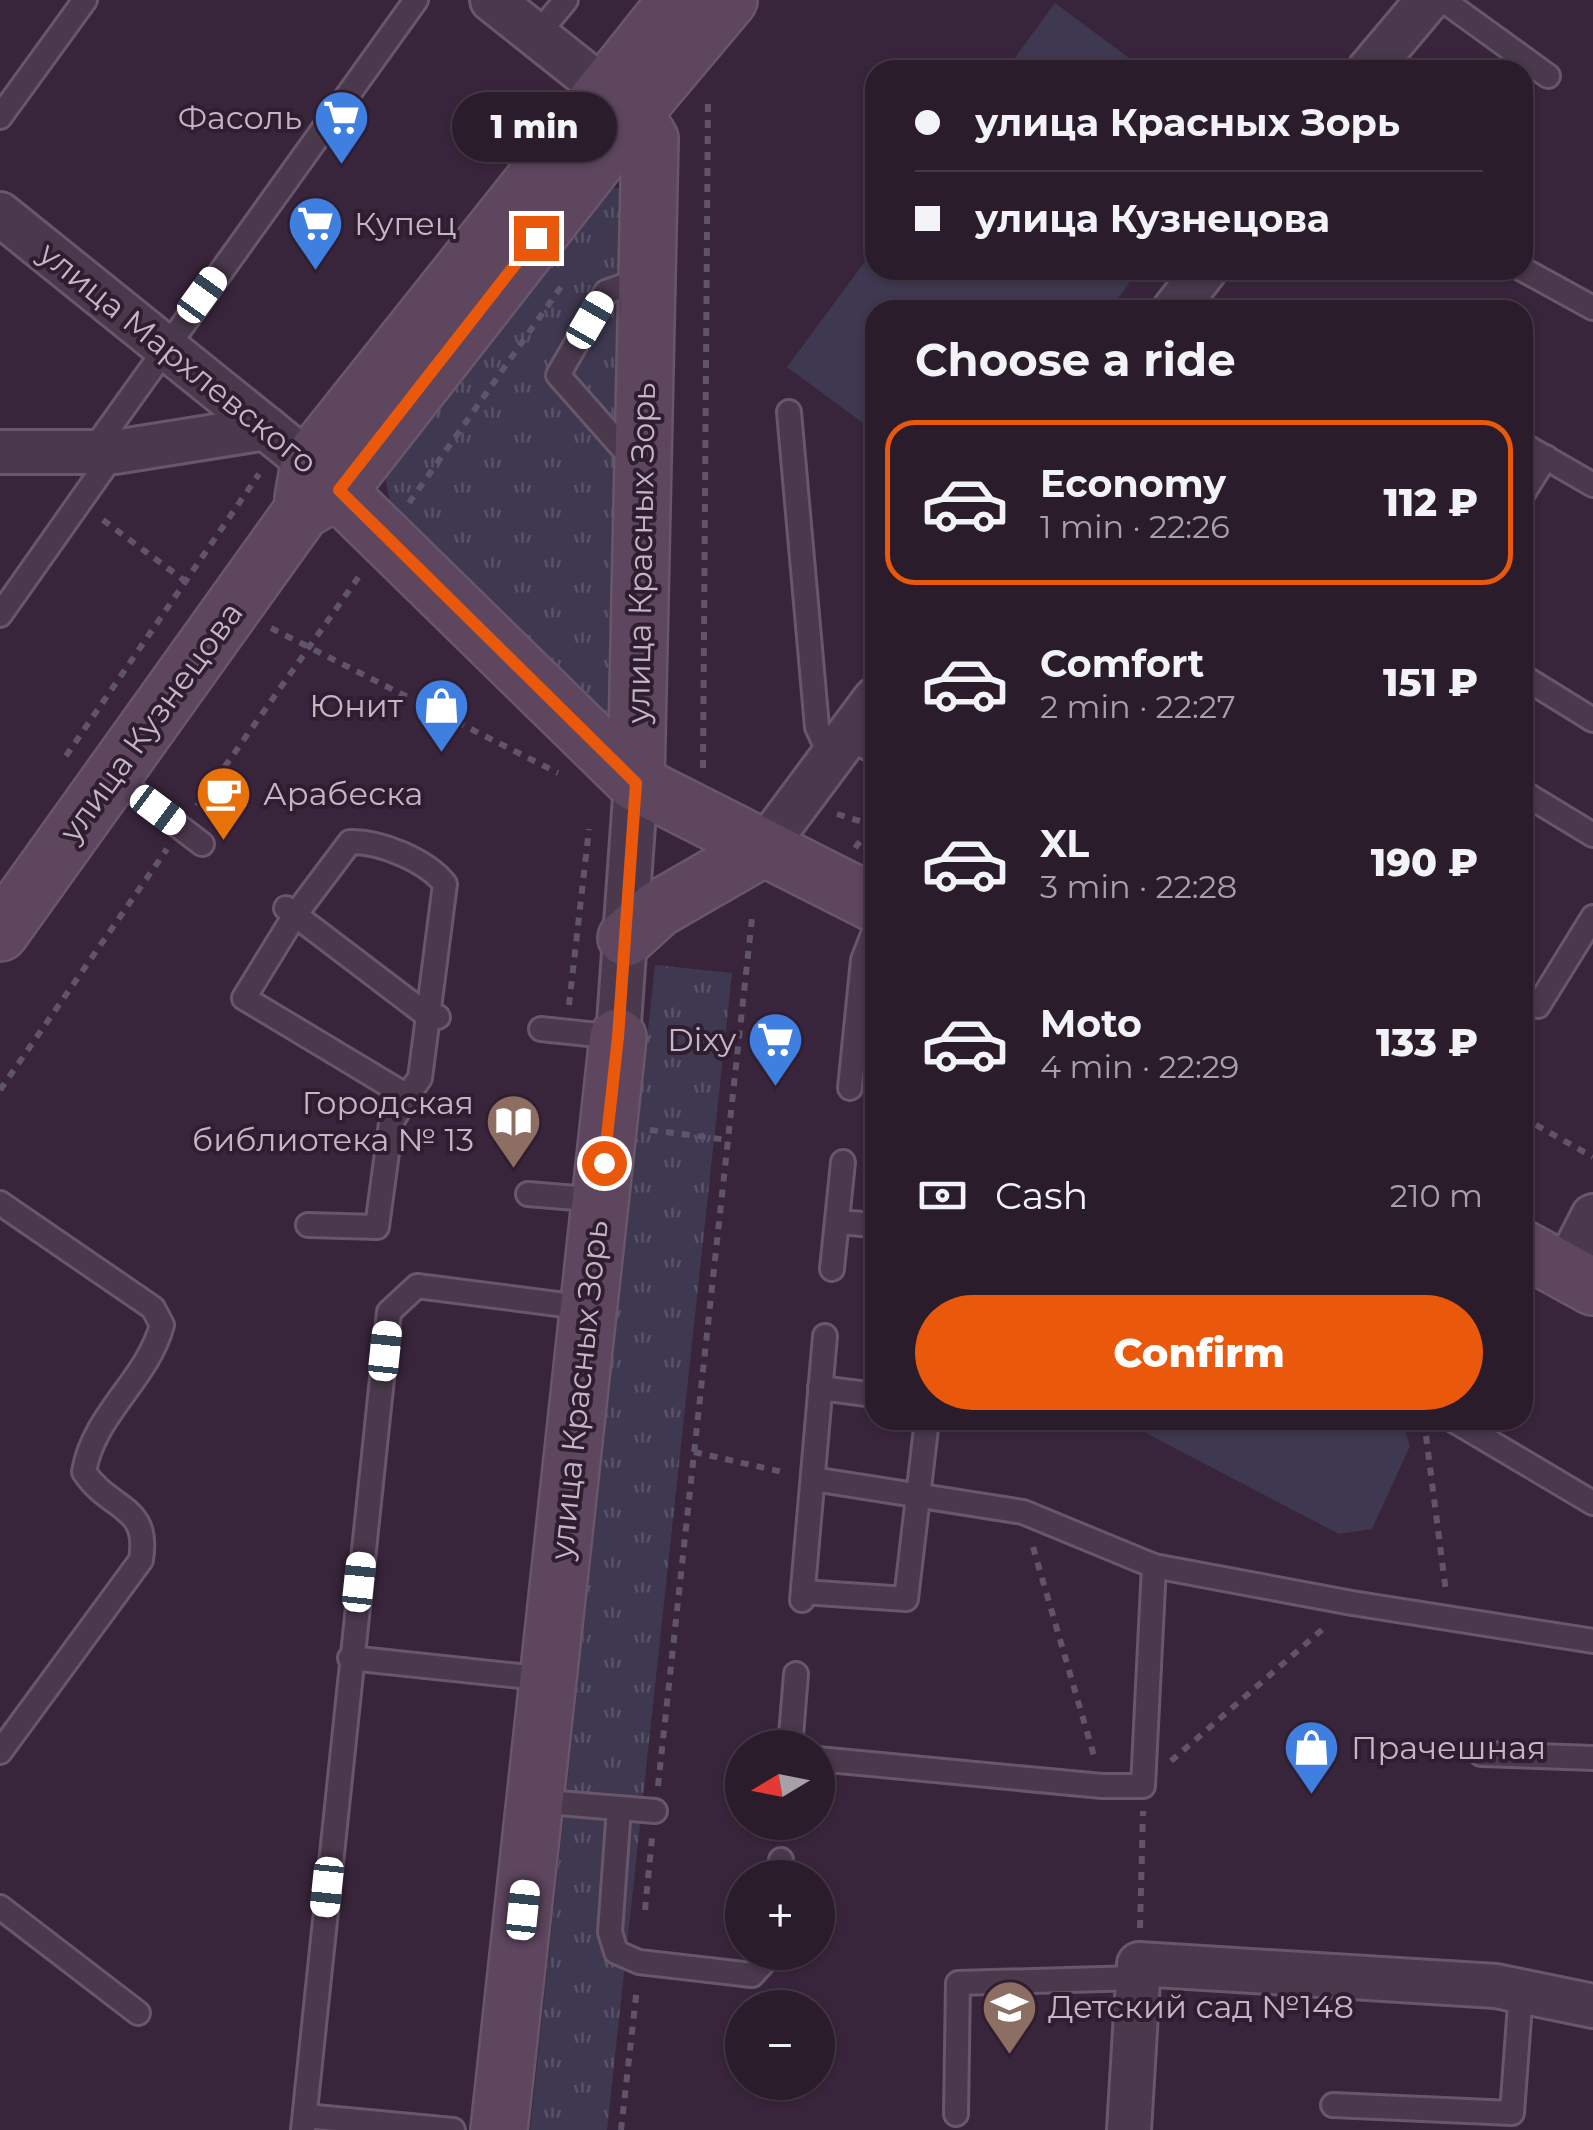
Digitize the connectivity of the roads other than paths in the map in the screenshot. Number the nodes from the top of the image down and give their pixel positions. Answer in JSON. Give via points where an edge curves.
{"nodes":[{"id":1,"x":85,"y":0,"type":"edge"},
{"id":2,"x":416,"y":0,"type":"edge"},
{"id":3,"x":492,"y":0,"type":"edge"},
{"id":4,"x":566,"y":0,"type":"edge"},
{"id":5,"x":677,"y":0,"type":"edge"},
{"id":6,"x":729,"y":0,"type":"edge"},
{"id":7,"x":1428,"y":0,"type":"edge"},
{"id":8,"x":1443,"y":0,"type":"edge"},
{"id":9,"x":537,"y":35,"type":"junction"},
{"id":10,"x":1377,"y":60,"type":"edge"},
{"id":11,"x":1526,"y":60,"type":"edge"},
{"id":12,"x":1533,"y":65,"type":"edge"},
{"id":13,"x":1548,"y":76,"type":"dead end"},
{"id":14,"x":619,"y":100,"type":"junction"},
{"id":15,"x":0,"y":117,"type":"edge"},
{"id":16,"x":0,"y":214,"type":"edge"},
{"id":17,"x":1533,"y":275,"type":"edge"},
{"id":18,"x":648,"y":278,"type":"junction"},
{"id":19,"x":1197,"y":280,"type":"edge"},
{"id":20,"x":1182,"y":300,"type":"edge"},
{"id":21,"x":1593,"y":308,"type":"edge"},
{"id":22,"x":164,"y":346,"type":"junction"},
{"id":23,"x":789,"y":412,"type":"dead end"},
{"id":24,"x":266,"y":428,"type":"junction"},
{"id":25,"x":1533,"y":450,"type":"edge"},
{"id":26,"x":0,"y":452,"type":"edge"},
{"id":27,"x":103,"y":453,"type":"junction"},
{"id":28,"x":1546,"y":458,"type":"junction"},
{"id":29,"x":643,"y":472,"type":"junction"},
{"id":30,"x":1533,"y":478,"type":"edge"},
{"id":31,"x":1593,"y":485,"type":"edge"},
{"id":32,"x":316,"y":488,"type":"junction"},
{"id":33,"x":0,"y":615,"type":"edge"},
{"id":34,"x":1533,"y":683,"type":"edge"},
{"id":35,"x":865,"y":720,"type":"edge"},
{"id":36,"x":1593,"y":720,"type":"edge"},
{"id":37,"x":851,"y":749,"type":"edge"},
{"id":38,"x":112,"y":776,"type":"junction"},
{"id":39,"x":636,"y":783,"type":"junction"},
{"id":40,"x":1533,"y":798,"type":"edge"},
{"id":41,"x":1593,"y":835,"type":"edge"},
{"id":42,"x":202,"y":844,"type":"dead end"},
{"id":43,"x":764,"y":848,"type":"junction"},
{"id":44,"x":865,"y":899,"type":"edge"},
{"id":45,"x":14,"y":903,"type":"edge"},
{"id":46,"x":291,"y":911,"type":"junction"},
{"id":47,"x":1593,"y":917,"type":"edge"},
{"id":48,"x":626,"y":938,"type":"junction"},
{"id":49,"x":865,"y":955,"type":"edge"},
{"id":50,"x":1538,"y":1006,"type":"dead end"},
{"id":51,"x":433,"y":1016,"type":"junction"},
{"id":52,"x":541,"y":1028,"type":"dead end"},
{"id":53,"x":592,"y":1034,"type":"junction"},
{"id":54,"x":850,"y":1088,"type":"dead end"},
{"id":55,"x":407,"y":1096,"type":"junction"},
{"id":56,"x":843,"y":1162,"type":"dead end"},
{"id":57,"x":528,"y":1194,"type":"dead end"},
{"id":58,"x":600,"y":1200,"type":"junction"},
{"id":59,"x":4,"y":1215,"type":"edge"},
{"id":60,"x":1593,"y":1216,"type":"edge"},
{"id":61,"x":837,"y":1222,"type":"junction"},
{"id":62,"x":308,"y":1224,"type":"dead end"},
{"id":63,"x":865,"y":1225,"type":"edge"},
{"id":64,"x":832,"y":1269,"type":"dead end"},
{"id":65,"x":1560,"y":1269,"type":"edge"},
{"id":66,"x":588,"y":1308,"type":"junction"},
{"id":67,"x":825,"y":1336,"type":"dead end"},
{"id":68,"x":820,"y":1388,"type":"junction"},
{"id":69,"x":865,"y":1393,"type":"edge"},
{"id":70,"x":926,"y":1430,"type":"edge"},
{"id":71,"x":1470,"y":1430,"type":"edge"},
{"id":72,"x":813,"y":1479,"type":"junction"},
{"id":73,"x":919,"y":1493,"type":"junction"},
{"id":74,"x":1593,"y":1504,"type":"edge"},
{"id":75,"x":1154,"y":1566,"type":"junction"},
{"id":76,"x":1593,"y":1641,"type":"edge"},
{"id":77,"x":350,"y":1658,"type":"junction"},
{"id":78,"x":796,"y":1674,"type":"dead end"},
{"id":79,"x":548,"y":1679,"type":"junction"},
{"id":80,"x":791,"y":1730,"type":"edge"},
{"id":81,"x":0,"y":1752,"type":"edge"},
{"id":82,"x":1481,"y":1754,"type":"dead end"},
{"id":83,"x":1593,"y":1758,"type":"edge"},
{"id":84,"x":835,"y":1761,"type":"edge"},
{"id":85,"x":534,"y":1801,"type":"junction"},
{"id":86,"x":619,"y":1808,"type":"junction"},
{"id":87,"x":655,"y":1811,"type":"road end"},
{"id":88,"x":0,"y":1907,"type":"edge"},
{"id":89,"x":757,"y":1970,"type":"edge"},
{"id":90,"x":1138,"y":1971,"type":"junction"},
{"id":91,"x":1521,"y":1990,"type":"junction"},
{"id":92,"x":1593,"y":2006,"type":"edge"},
{"id":93,"x":138,"y":2014,"type":"dead end"},
{"id":94,"x":1334,"y":2105,"type":"dead end"},
{"id":95,"x":956,"y":2114,"type":"dead end"},
{"id":96,"x":304,"y":2123,"type":"edge"},
{"id":97,"x":454,"y":2130,"type":"edge"},
{"id":98,"x":500,"y":2130,"type":"edge"},
{"id":99,"x":1130,"y":2130,"type":"edge"}],
"edges":[{"from":1,"to":15,"type":"lane"},
{"from":2,"to":22,"type":"lane"},
{"from":3,"to":9,"type":"street"},
{"from":4,"to":9,"type":"lane"},
{"from":5,"to":14,"type":"street","name":"улица Кузнецова"},
{"from":6,"to":14,"type":"street","name":"улица Кузнецова"},
{"from":7,"to":10,"type":"street"},
{"from":8,"to":11,"type":"lane"},
{"from":9,"to":14,"type":"street"},
{"from":12,"to":13,"type":"lane"},
{"from":14,"to":18,"type":"street","name":"улица Красных Зорь","via":[[650,140]]},
{"from":14,"to":32,"type":"street","name":"улица Кузнецова"},
{"from":16,"to":22,"type":"street","name":"улица Мархлевского"},
{"from":17,"to":21,"type":"lane"},
{"from":18,"to":29,"type":"street","name":"улица Красных Зорь"},
{"from":18,"to":29,"type":"lane","via":[[606,292],[558,374]]},
{"from":19,"to":20,"type":"street"},
{"from":22,"to":24,"type":"street","name":"улица Мархлевского"},
{"from":22,"to":27,"type":"lane"},
{"from":23,"to":37,"type":"lane","via":[[817,728]]},
{"from":24,"to":27,"type":"street"},
{"from":24,"to":32,"type":"street","name":"улица Мархлевского"},
{"from":25,"to":28,"type":"lane"},
{"from":26,"to":27,"type":"street"},
{"from":27,"to":33,"type":"lane"},
{"from":28,"to":30,"type":"lane"},
{"from":28,"to":31,"type":"lane"},
{"from":29,"to":39,"type":"street","name":"улица Красных Зорь"},
{"from":32,"to":38,"type":"street","name":"улица Кузнецова"},
{"from":32,"to":39,"type":"street","name":"улица Мархлевского","via":[[386,538]]},
{"from":34,"to":36,"type":"lane"},
{"from":35,"to":37,"type":"street"},
{"from":37,"to":43,"type":"street","via":[[797,801]]},
{"from":38,"to":42,"type":"lane"},
{"from":38,"to":45,"type":"street","name":"улица Кузнецова"},
{"from":39,"to":43,"type":"street","name":"улица Мархлевского"},
{"from":39,"to":48,"type":"street","name":"улица Красных Зорь"},
{"from":40,"to":41,"type":"lane"},
{"from":43,"to":44,"type":"street","name":"улица Мархлевского"},
{"from":43,"to":48,"type":"street","via":[[658,909]]},
{"from":46,"to":51,"type":"lane"},
{"from":46,"to":51,"type":"lane","via":[[350,842],[371,841],[437,873],[445,884]]},
{"from":46,"to":55,"type":"lane","via":[[244,998]]},
{"from":47,"to":50,"type":"lane"},
{"from":48,"to":53,"type":"street","name":"улица Красных Зорь"},
{"from":49,"to":54,"type":"lane"},
{"from":51,"to":55,"type":"lane","via":[[420,1078]]},
{"from":52,"to":53,"type":"lane"},
{"from":53,"to":58,"type":"street","name":"улица Красных Зорь"},
{"from":55,"to":62,"type":"lane","via":[[391,1123],[376,1227]]},
{"from":56,"to":61,"type":"lane"},
{"from":57,"to":58,"type":"lane"},
{"from":58,"to":66,"type":"street","name":"улица Красных Зорь"},
{"from":59,"to":81,"type":"lane","via":[[153,1308],[162,1326],[156,1346],[88,1445],[84,1472],[96,1490],[137,1518],[145,1535],[142,1560]]},
{"from":60,"to":65,"type":"street"},
{"from":61,"to":63,"type":"lane"},
{"from":61,"to":64,"type":"lane"},
{"from":66,"to":77,"type":"lane","via":[[417,1286],[389,1312]]},
{"from":66,"to":79,"type":"street","name":"улица Красных Зорь"},
{"from":67,"to":68,"type":"lane"},
{"from":68,"to":69,"type":"lane"},
{"from":68,"to":72,"type":"lane"},
{"from":70,"to":73,"type":"lane"},
{"from":71,"to":74,"type":"lane"},
{"from":72,"to":73,"type":"lane"},
{"from":72,"to":73,"type":"lane","via":[[803,1596],[906,1599]]},
{"from":73,"to":75,"type":"lane","via":[[1023,1512]]},
{"from":75,"to":76,"type":"lane"},
{"from":75,"to":84,"type":"lane","via":[[1143,1786]]},
{"from":77,"to":79,"type":"lane"},
{"from":77,"to":96,"type":"lane"},
{"from":78,"to":80,"type":"lane"},
{"from":79,"to":85,"type":"street","name":"улица Красных Зорь"},
{"from":82,"to":83,"type":"lane"},
{"from":85,"to":86,"type":"lane"},
{"from":85,"to":98,"type":"street","name":"улица Красных Зорь"},
{"from":86,"to":87,"type":"lane"},
{"from":86,"to":89,"type":"lane","via":[[610,1932],[616,1952],[639,1962],[752,1975]]},
{"from":88,"to":93,"type":"lane"},
{"from":90,"to":91,"type":"street"},
{"from":90,"to":95,"type":"lane","via":[[958,1984]]},
{"from":90,"to":99,"type":"street"},
{"from":91,"to":92,"type":"street"},
{"from":91,"to":94,"type":"lane","via":[[1512,2113]]},
{"from":96,"to":97,"type":"lane"}]}
